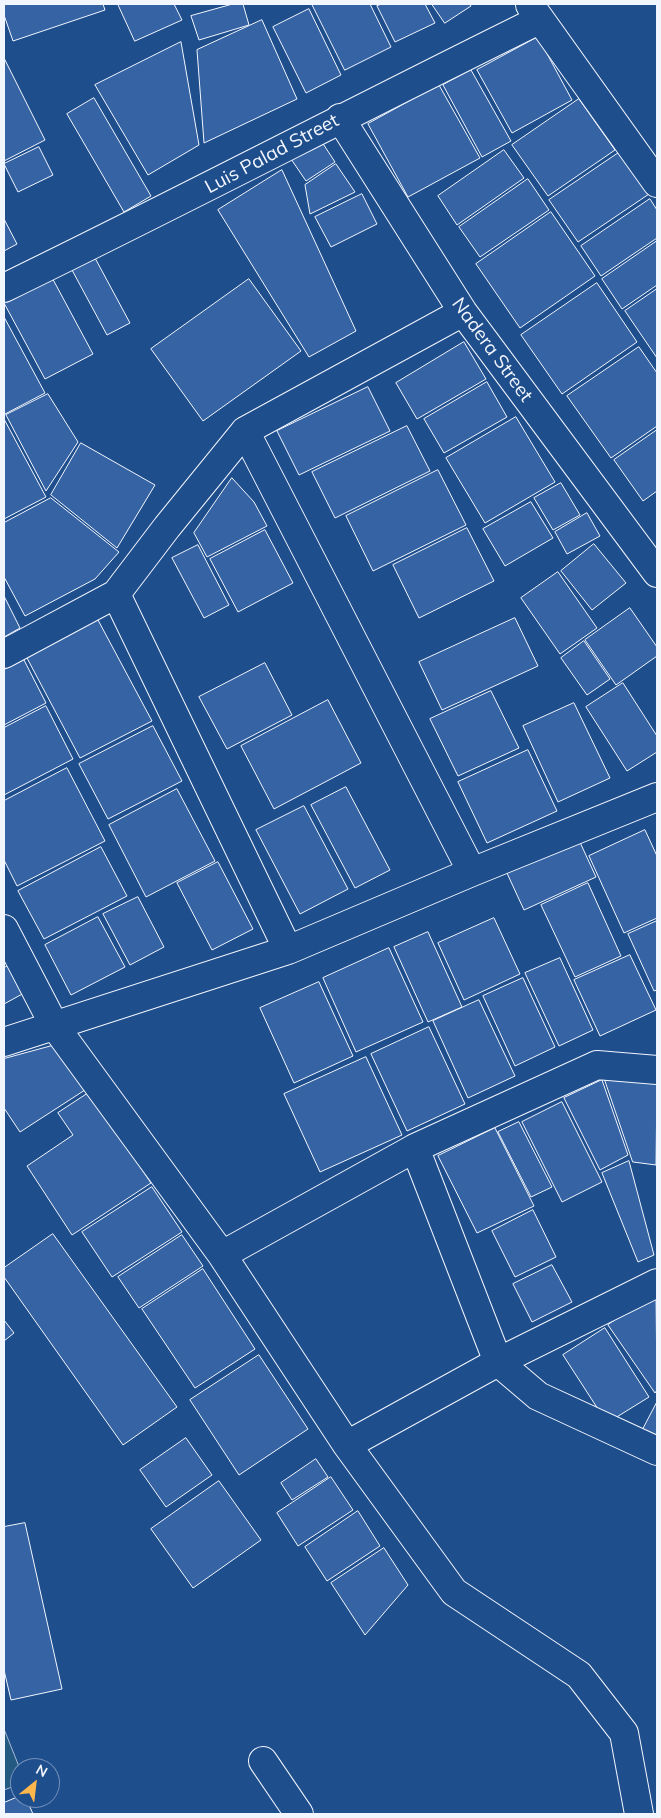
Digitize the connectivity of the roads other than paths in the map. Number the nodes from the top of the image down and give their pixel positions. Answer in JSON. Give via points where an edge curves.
{"nodes":[{"id":1,"x":534,"y":12,"type":"edge"},
{"id":2,"x":340,"y":118,"type":"junction"},
{"id":3,"x":657,"y":183,"type":"edge"},
{"id":4,"x":4,"y":288,"type":"edge"},
{"id":5,"x":463,"y":312,"type":"junction"},
{"id":6,"x":245,"y":431,"type":"junction"},
{"id":7,"x":657,"y":573,"type":"edge"},
{"id":8,"x":116,"y":594,"type":"junction"},
{"id":9,"x":4,"y":654,"type":"edge"},
{"id":10,"x":657,"y":797,"type":"edge"},
{"id":11,"x":472,"y":872,"type":"junction"},
{"id":12,"x":4,"y":929,"type":"edge"},
{"id":13,"x":288,"y":950,"type":"junction"},
{"id":14,"x":54,"y":1025,"type":"junction"},
{"id":15,"x":4,"y":1042,"type":"edge"},
{"id":16,"x":657,"y":1070,"type":"edge"},
{"id":17,"x":415,"y":1148,"type":"junction"},
{"id":18,"x":222,"y":1254,"type":"junction"},
{"id":19,"x":657,"y":1283,"type":"edge"},
{"id":20,"x":498,"y":1362,"type":"junction"},
{"id":21,"x":347,"y":1445,"type":"junction"},
{"id":22,"x":657,"y":1451,"type":"edge"},
{"id":23,"x":263,"y":1761,"type":"dead end"},
{"id":24,"x":299,"y":1814,"type":"edge"},
{"id":25,"x":639,"y":1814,"type":"edge"}],
"edges":[{"from":1,"to":2,"type":"street","name":"Luis Palad Street"},
{"from":1,"to":3,"type":"street"},
{"from":2,"to":4,"type":"street","name":"Luis Palad Street","via":[[193,196]]},
{"from":2,"to":5,"type":"street","name":"Nadera Street"},
{"from":5,"to":6,"type":"street"},
{"from":5,"to":7,"type":"street","name":"Nadera Street"},
{"from":6,"to":8,"type":"street"},
{"from":6,"to":11,"type":"street"},
{"from":8,"to":9,"type":"street"},
{"from":8,"to":13,"type":"street"},
{"from":10,"to":11,"type":"street"},
{"from":11,"to":13,"type":"street"},
{"from":12,"to":14,"type":"street"},
{"from":13,"to":14,"type":"street"},
{"from":14,"to":15,"type":"street"},
{"from":14,"to":18,"type":"street"},
{"from":16,"to":17,"type":"street","via":[[597,1065]]},
{"from":17,"to":18,"type":"street"},
{"from":17,"to":20,"type":"street"},
{"from":18,"to":21,"type":"street"},
{"from":19,"to":20,"type":"street"},
{"from":20,"to":21,"type":"street"},
{"from":20,"to":22,"type":"street","via":[[538,1396]]},
{"from":21,"to":25,"type":"street","via":[[454,1592],[579,1675],[624,1733]]},
{"from":23,"to":24,"type":"street"}]}
